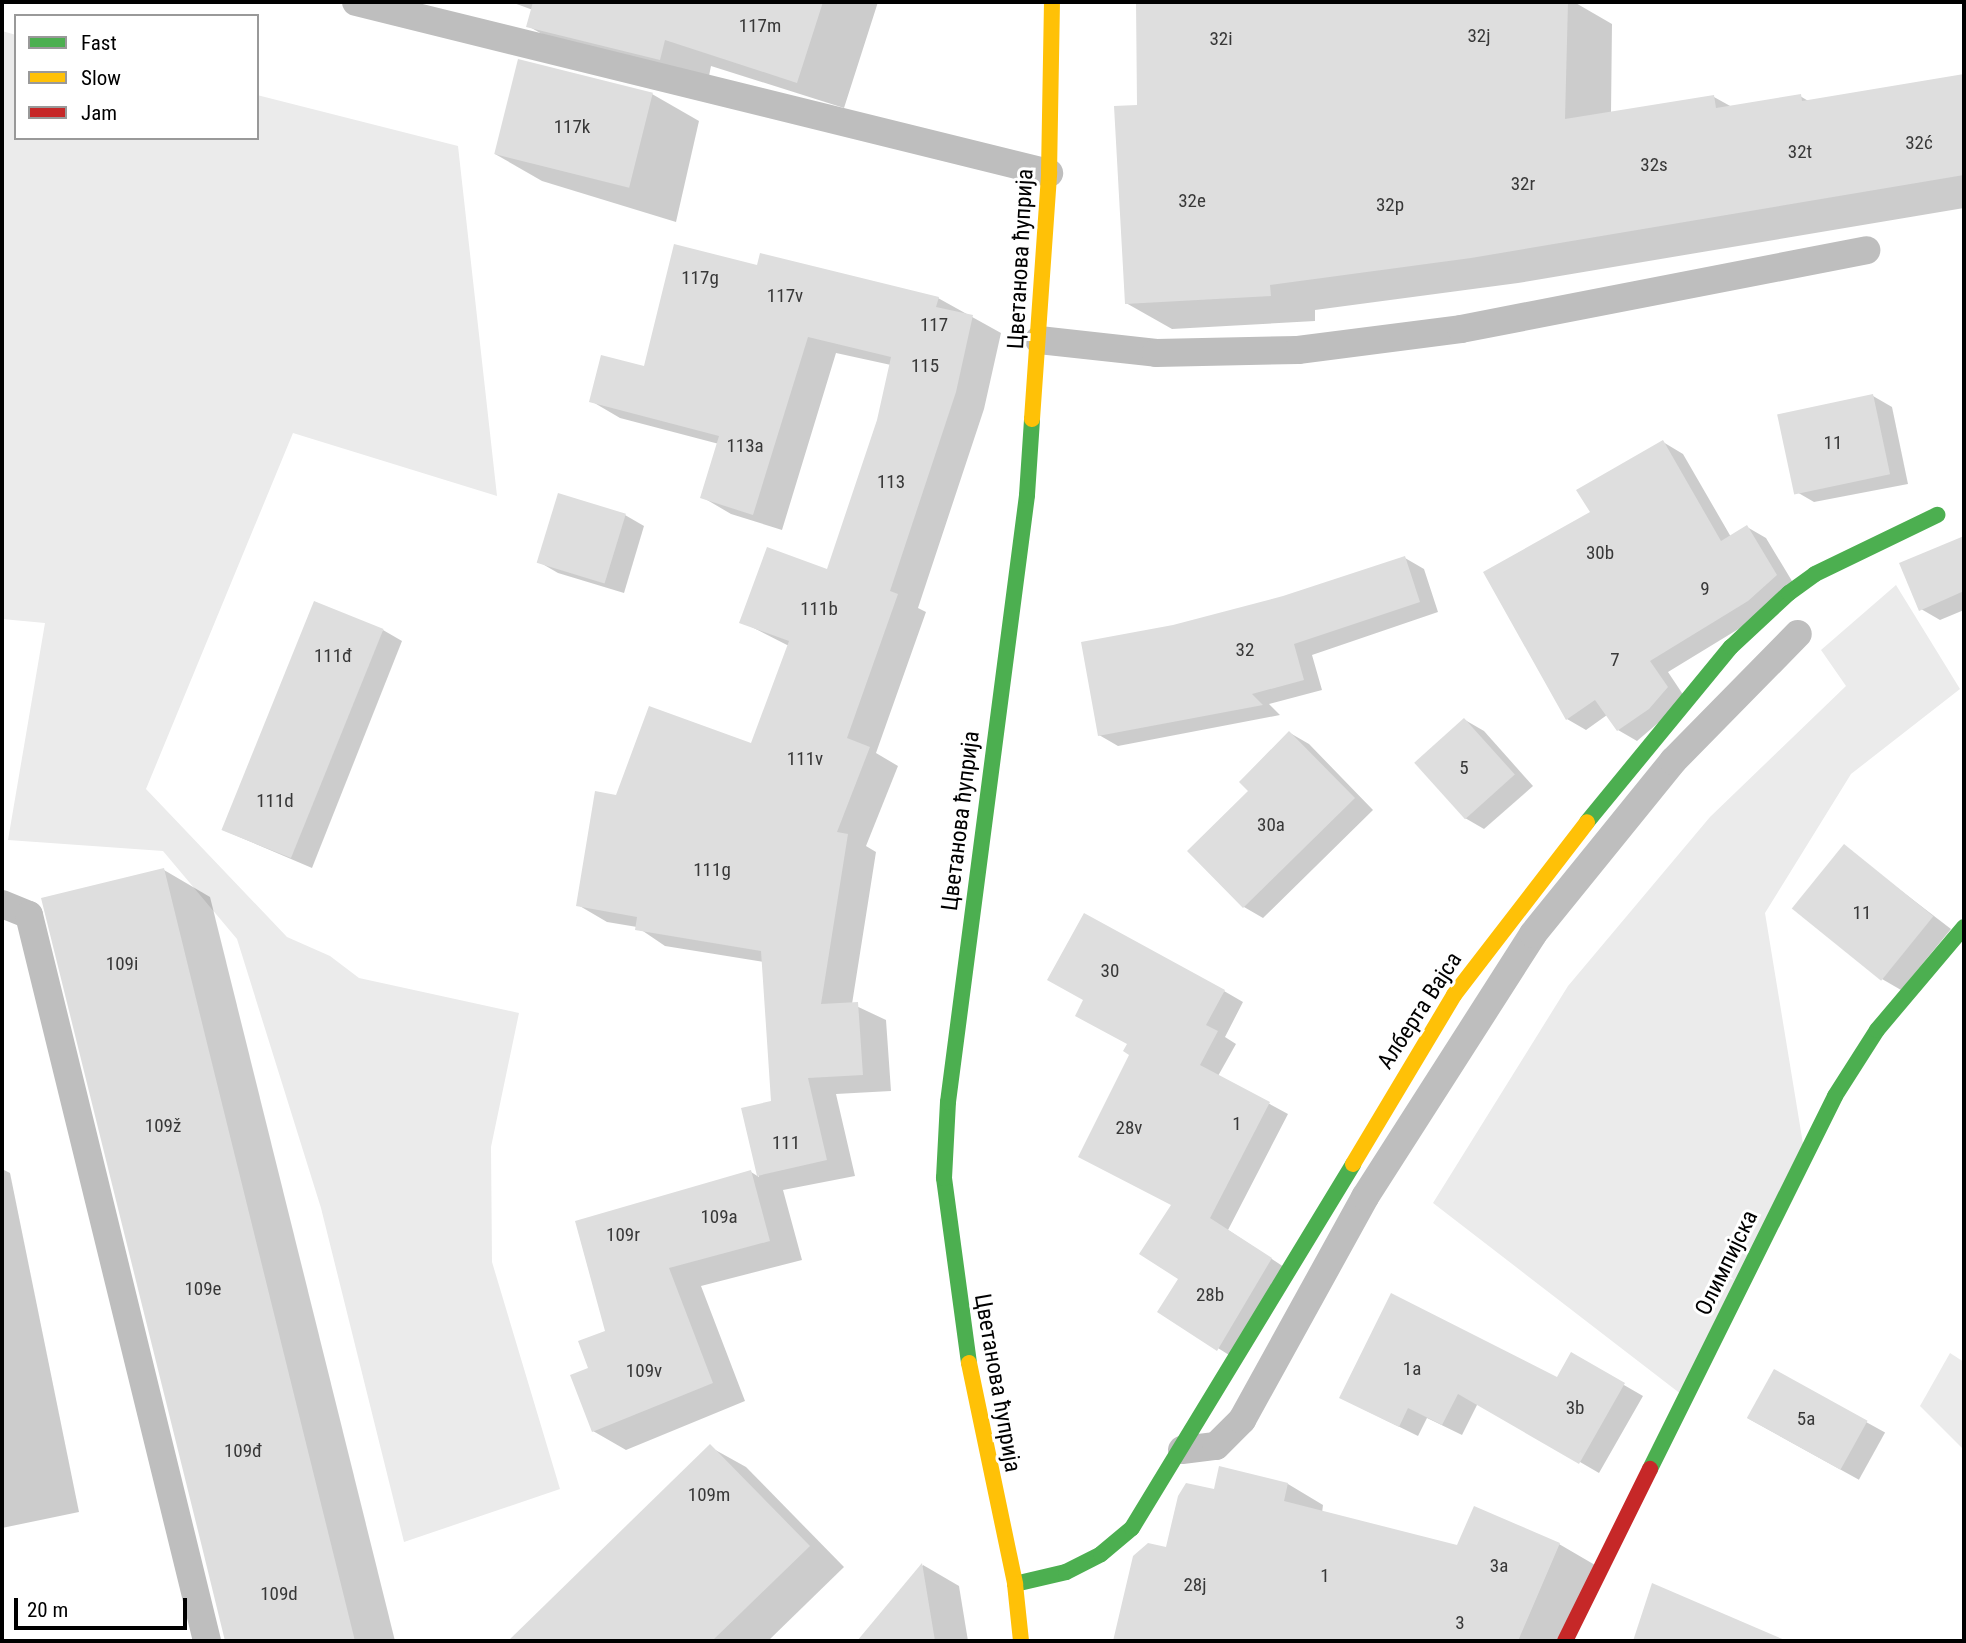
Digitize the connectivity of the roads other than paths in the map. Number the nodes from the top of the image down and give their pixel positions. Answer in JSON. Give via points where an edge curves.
{"nodes":[{"id":1,"x":356,"y":2,"type":"edge"},
{"id":2,"x":1052,"y":2,"type":"edge"},
{"id":3,"x":1049,"y":173,"type":"junction"},
{"id":4,"x":1866,"y":250,"type":"dead end"},
{"id":5,"x":1039,"y":340,"type":"junction"},
{"id":6,"x":1937,"y":515,"type":"dead end"},
{"id":7,"x":1798,"y":634,"type":"dead end"},
{"id":8,"x":2,"y":904,"type":"edge"},
{"id":9,"x":1964,"y":927,"type":"edge"},
{"id":10,"x":1182,"y":1450,"type":"junction"},
{"id":11,"x":1015,"y":1584,"type":"junction"},
{"id":12,"x":207,"y":1641,"type":"edge"},
{"id":13,"x":1021,"y":1641,"type":"edge"},
{"id":14,"x":1565,"y":1641,"type":"edge"}],
"edges":[{"from":1,"to":3,"type":"lane"},
{"from":2,"to":3,"type":"street","name":"Цветанова ћуприја"},
{"from":3,"to":5,"type":"street","name":"Цветанова ћуприја"},
{"from":4,"to":5,"type":"lane","via":[[1461,329],[1298,350],[1156,353]]},
{"from":5,"to":11,"type":"street","name":"Цветанова ћуприја","via":[[1027,495],[948,1102],[944,1165],[952,1258],[975,1410]]},
{"from":6,"to":10,"type":"street","name":"Алберта Вајса","via":[[1815,574],[1790,593],[1731,647],[1646,746],[1454,995]]},
{"from":7,"to":10,"type":"lane","via":[[1673,761],[1533,934],[1354,1216],[1242,1420],[1216,1446]]},
{"from":8,"to":12,"type":"lane","via":[[29,915]]},
{"from":9,"to":14,"type":"street","name":"Олимпијска","via":[[1877,1030],[1835,1096]]},
{"from":10,"to":11,"type":"street","name":"Алберта Вајса","via":[[1132,1528],[1101,1554],[1066,1572]]},
{"from":11,"to":13,"type":"street","name":"Цветанова ћуприја"}]}
